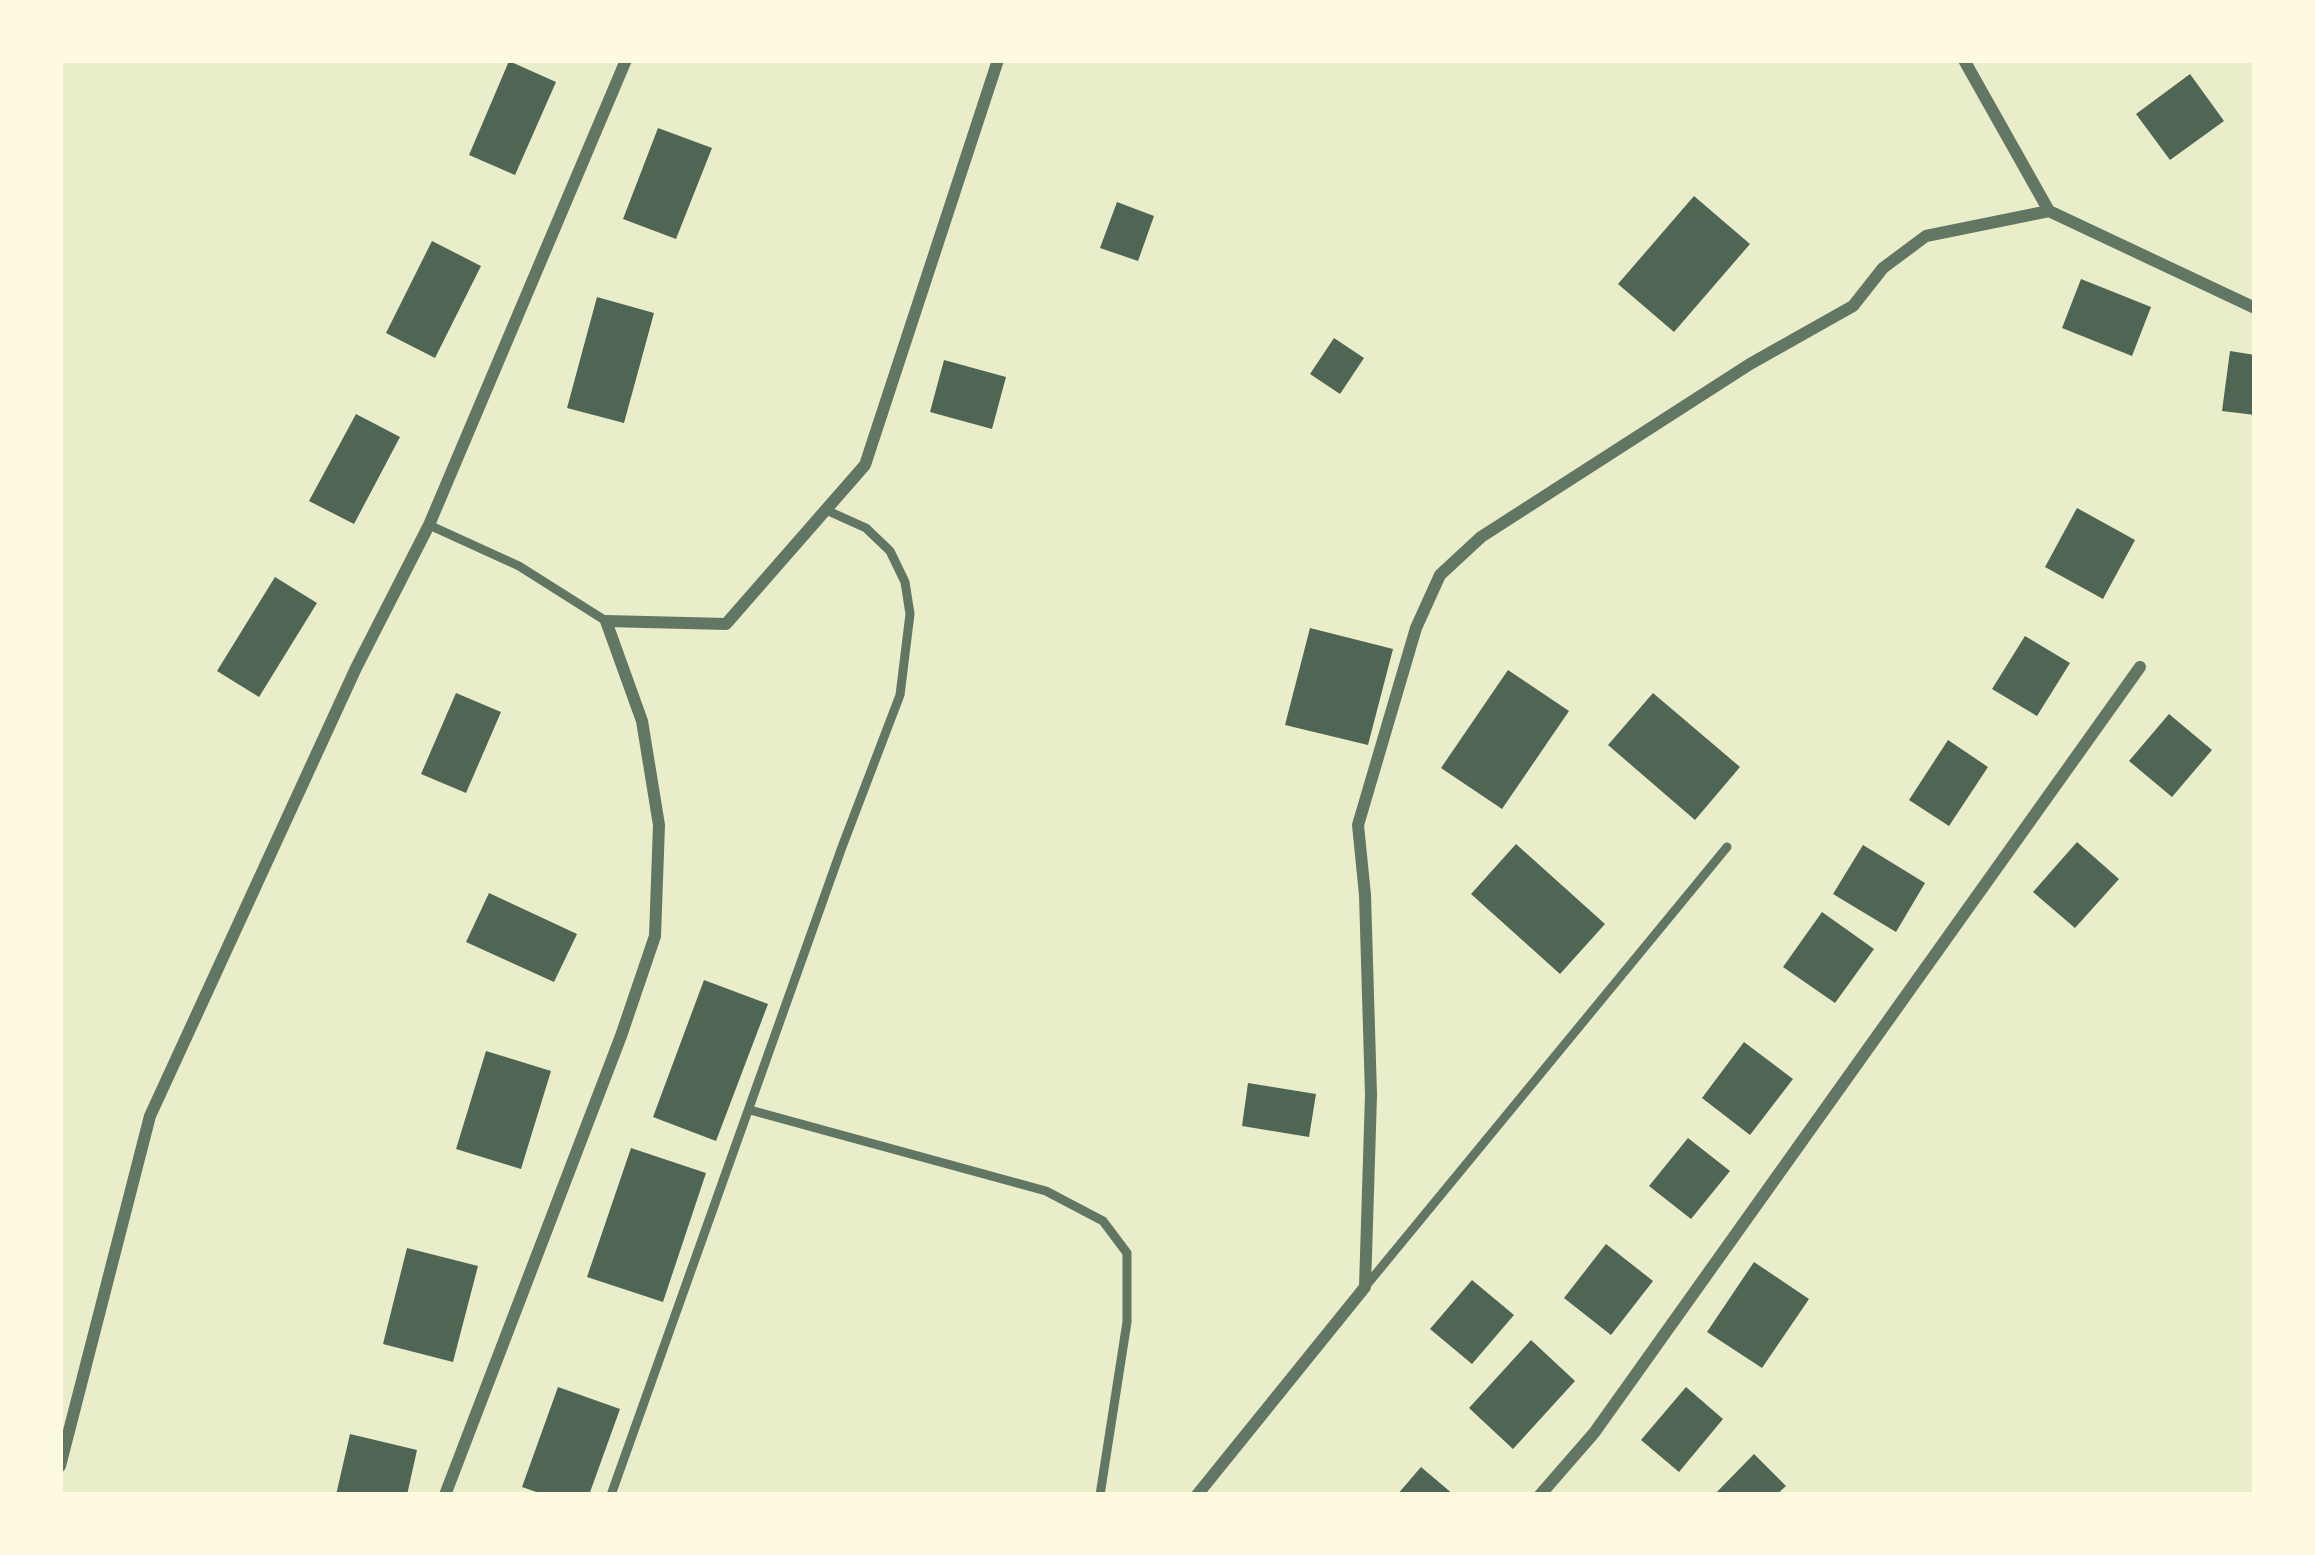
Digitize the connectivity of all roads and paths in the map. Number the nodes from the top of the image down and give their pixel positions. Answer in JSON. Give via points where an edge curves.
{"nodes":[{"id":1,"x":626,"y":60,"type":"edge"},
{"id":2,"x":998,"y":60,"type":"edge"},
{"id":3,"x":1964,"y":60,"type":"edge"},
{"id":4,"x":2049,"y":211,"type":"junction"},
{"id":5,"x":2255,"y":308,"type":"edge"},
{"id":6,"x":826,"y":510,"type":"junction"},
{"id":7,"x":429,"y":525,"type":"junction"},
{"id":8,"x":606,"y":620,"type":"junction"},
{"id":9,"x":2140,"y":667,"type":"dead end"},
{"id":10,"x":1727,"y":847,"type":"dead end"},
{"id":11,"x":750,"y":1110,"type":"junction"},
{"id":12,"x":1365,"y":1287,"type":"junction"},
{"id":13,"x":60,"y":1466,"type":"edge"},
{"id":14,"x":445,"y":1495,"type":"edge"},
{"id":15,"x":611,"y":1495,"type":"edge"},
{"id":16,"x":1100,"y":1495,"type":"edge"},
{"id":17,"x":1197,"y":1495,"type":"edge"},
{"id":18,"x":1540,"y":1495,"type":"edge"}],
"edges":[{"from":1,"to":7,"type":"street"},
{"from":2,"to":6,"type":"street","via":[[865,465]]},
{"from":3,"to":4,"type":"street"},
{"from":4,"to":5,"type":"street"},
{"from":4,"to":12,"type":"street","via":[[1927,236],[1883,268],[1853,305],[1481,537],[1440,575],[1416,628],[1358,825],[1371,1095]]},
{"from":6,"to":8,"type":"street","via":[[726,624]]},
{"from":6,"to":11,"type":"lane","via":[[866,528],[905,581],[910,614],[901,695]]},
{"from":7,"to":8,"type":"lane","via":[[519,566]]},
{"from":7,"to":13,"type":"street","via":[[150,1116]]},
{"from":8,"to":14,"type":"street","via":[[641,721],[659,824],[655,936]]},
{"from":9,"to":18,"type":"street","via":[[1608,1414]]},
{"from":10,"to":12,"type":"lane"},
{"from":11,"to":15,"type":"lane"},
{"from":11,"to":16,"type":"lane","via":[[1046,1191],[1103,1221],[1127,1253],[1127,1322]]},
{"from":12,"to":17,"type":"street"}]}
